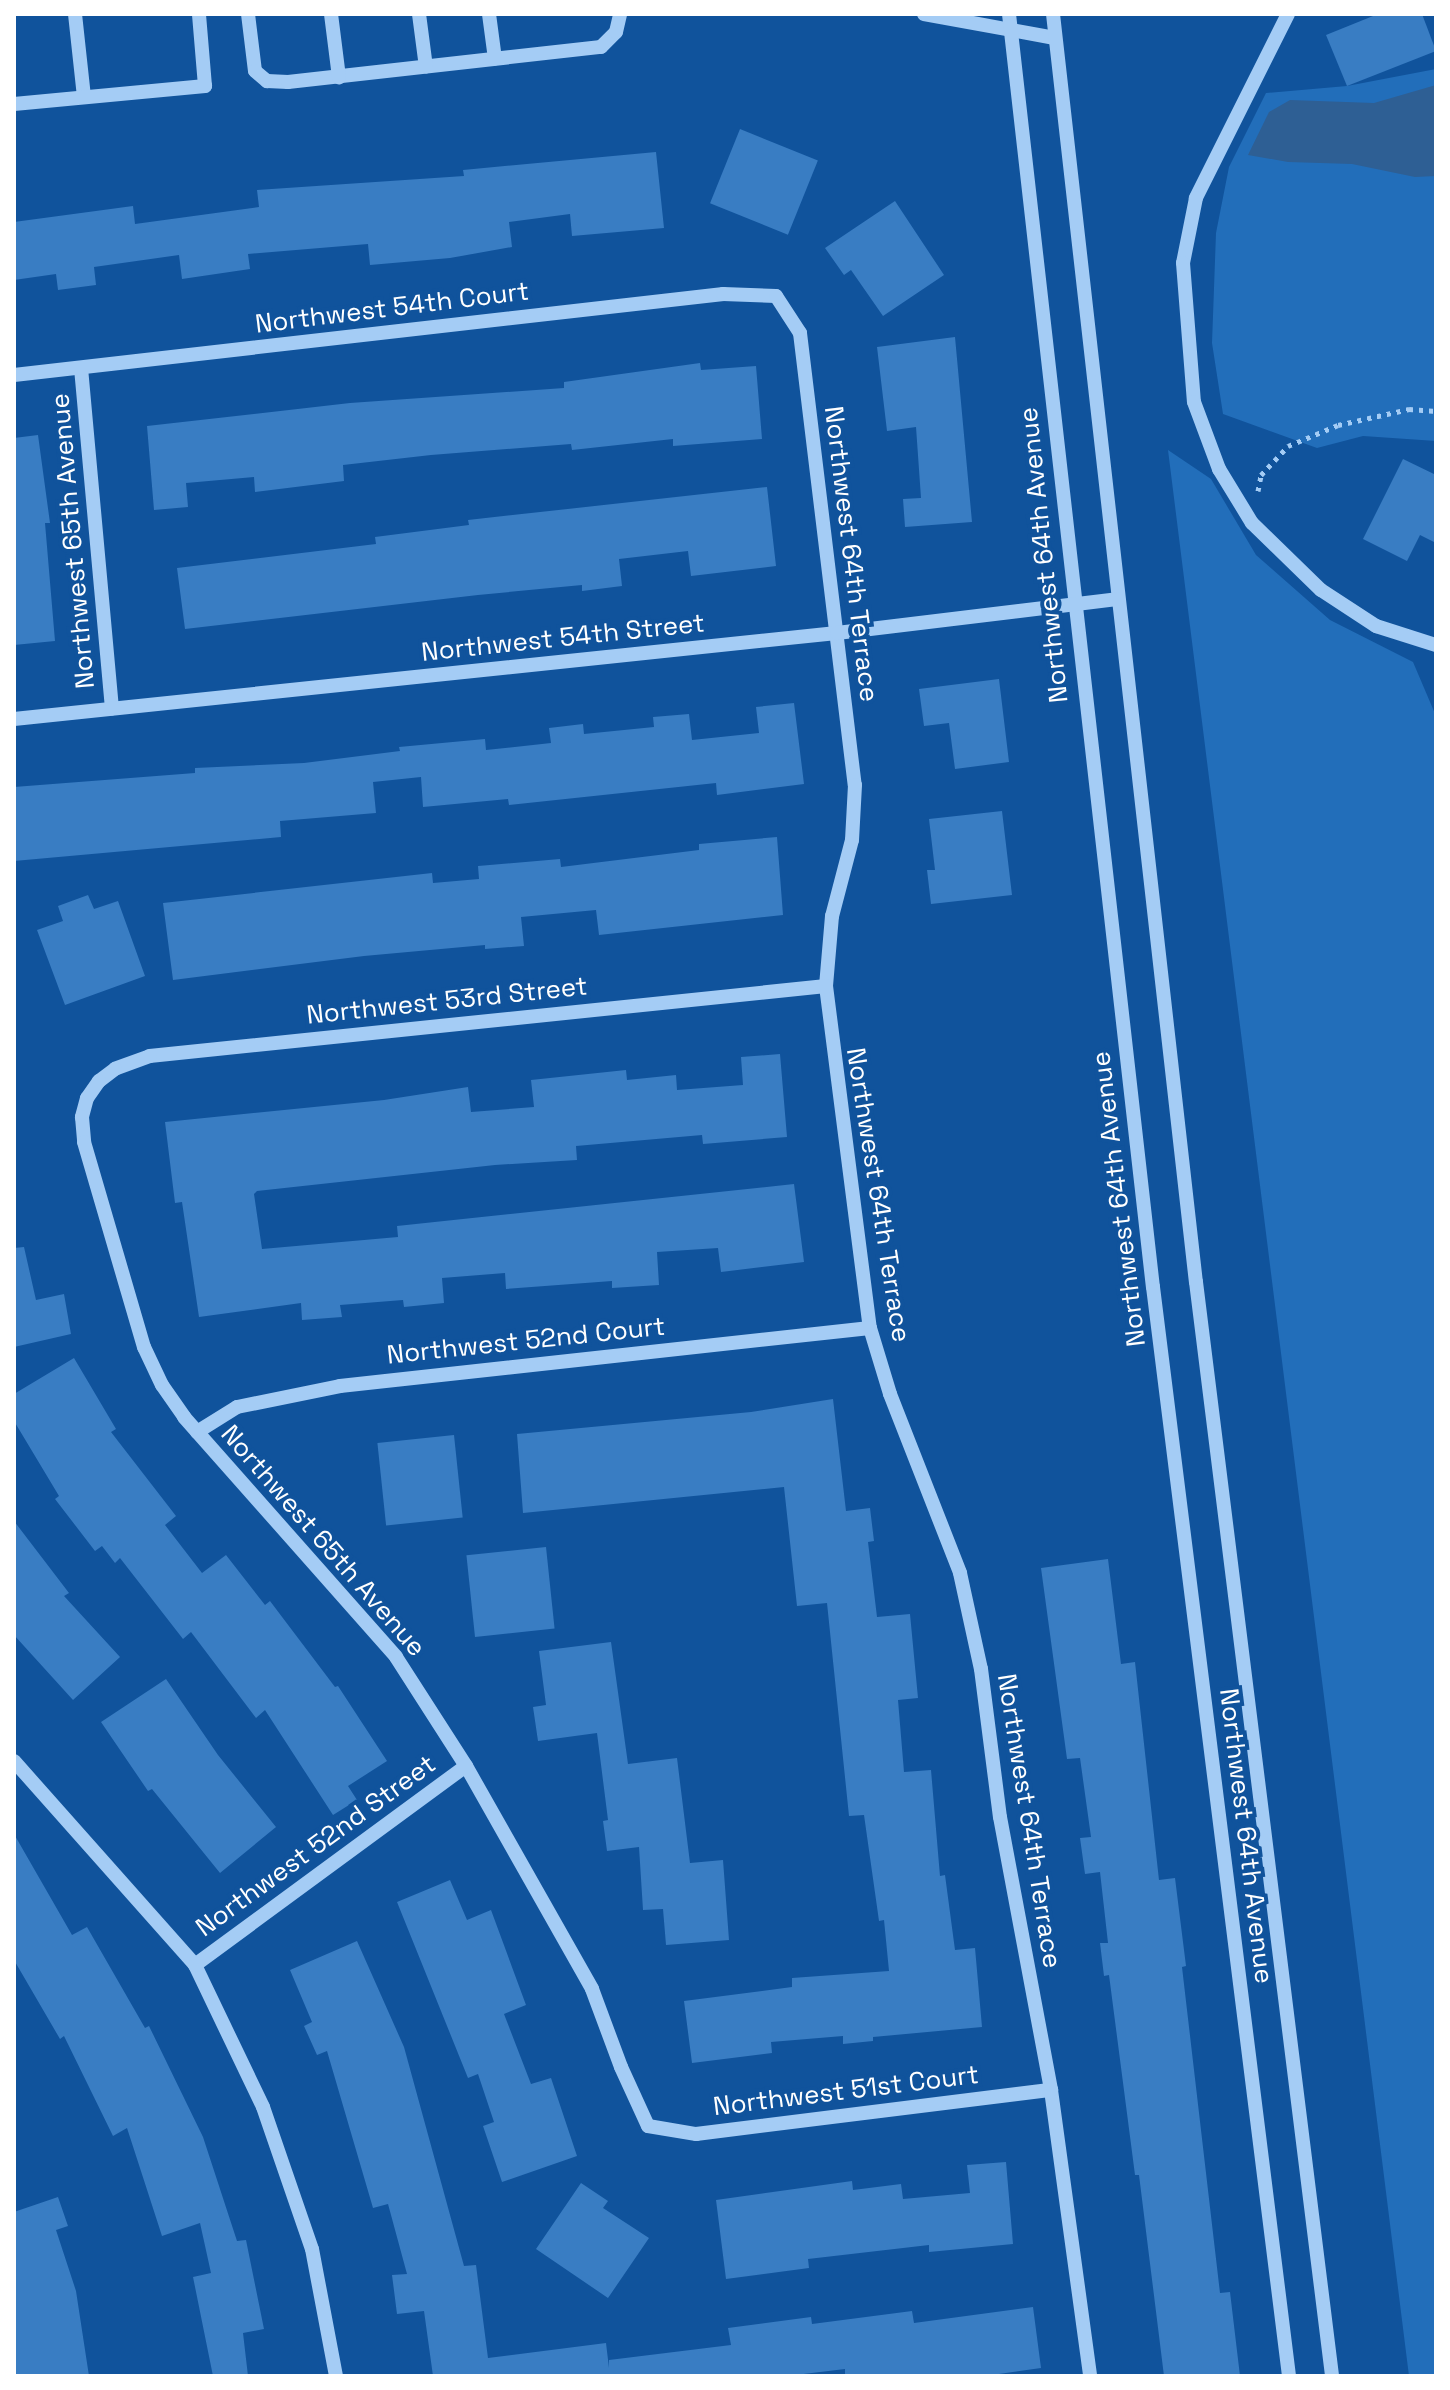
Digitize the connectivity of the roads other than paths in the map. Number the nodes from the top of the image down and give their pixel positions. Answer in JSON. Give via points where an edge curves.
{"nodes":[{"id":1,"x":75,"y":14,"type":"edge"},
{"id":2,"x":199,"y":14,"type":"edge"},
{"id":3,"x":248,"y":14,"type":"edge"},
{"id":4,"x":331,"y":14,"type":"edge"},
{"id":5,"x":419,"y":14,"type":"edge"},
{"id":6,"x":489,"y":14,"type":"edge"},
{"id":7,"x":620,"y":14,"type":"edge"},
{"id":8,"x":924,"y":14,"type":"edge"},
{"id":9,"x":1009,"y":14,"type":"edge"},
{"id":10,"x":1053,"y":14,"type":"edge"},
{"id":11,"x":1288,"y":14,"type":"edge"},
{"id":12,"x":1010,"y":30,"type":"junction"},
{"id":13,"x":1055,"y":38,"type":"junction"},
{"id":14,"x":495,"y":59,"type":"junction"},
{"id":15,"x":426,"y":67,"type":"junction"},
{"id":16,"x":339,"y":77,"type":"junction"},
{"id":17,"x":84,"y":97,"type":"junction"},
{"id":18,"x":14,"y":104,"type":"edge"},
{"id":19,"x":776,"y":296,"type":"joint"},
{"id":20,"x":81,"y":368,"type":"junction"},
{"id":21,"x":14,"y":375,"type":"edge"},
{"id":22,"x":1117,"y":599,"type":"junction"},
{"id":23,"x":1074,"y":604,"type":"junction"},
{"id":24,"x":837,"y":633,"type":"junction"},
{"id":25,"x":1436,"y":645,"type":"edge"},
{"id":26,"x":112,"y":709,"type":"junction"},
{"id":27,"x":14,"y":719,"type":"edge"},
{"id":28,"x":826,"y":986,"type":"junction"},
{"id":29,"x":87,"y":1098,"type":"joint"},
{"id":30,"x":870,"y":1328,"type":"junction"},
{"id":31,"x":197,"y":1432,"type":"junction"},
{"id":32,"x":14,"y":1761,"type":"edge"},
{"id":33,"x":466,"y":1766,"type":"junction"},
{"id":34,"x":195,"y":1965,"type":"junction"},
{"id":35,"x":1051,"y":2090,"type":"junction"},
{"id":36,"x":648,"y":2126,"type":"joint"},
{"id":37,"x":336,"y":2376,"type":"edge"},
{"id":38,"x":1090,"y":2376,"type":"edge"},
{"id":39,"x":1289,"y":2376,"type":"edge"},
{"id":40,"x":1332,"y":2376,"type":"edge"}],
"edges":[{"from":1,"to":17,"type":"street"},
{"from":2,"to":17,"type":"street","via":[[205,86]]},
{"from":3,"to":16,"type":"street","via":[[255,71],[267,81]]},
{"from":4,"to":16,"type":"street"},
{"from":5,"to":15,"type":"street"},
{"from":6,"to":14,"type":"street"},
{"from":7,"to":14,"type":"street","via":[[616,32],[601,47]]},
{"from":8,"to":12,"type":"street"},
{"from":9,"to":12,"type":"street","name":"Northwest 64th Avenue"},
{"from":10,"to":13,"type":"street","name":"Northwest 64th Avenue"},
{"from":11,"to":25,"type":"street","via":[[1196,198],[1183,263],[1194,402],[1219,469],[1252,523],[1321,590],[1376,626]]},
{"from":12,"to":13,"type":"street"},
{"from":12,"to":23,"type":"street","name":"Northwest 64th Avenue"},
{"from":13,"to":22,"type":"street","name":"Northwest 64th Avenue"},
{"from":14,"to":15,"type":"street"},
{"from":15,"to":16,"type":"street"},
{"from":17,"to":18,"type":"street"},
{"from":19,"to":20,"type":"street","name":"Northwest 54th Court","via":[[723,294]]},
{"from":19,"to":24,"type":"street","name":"Northwest 64th Terrace","via":[[800,333]]},
{"from":20,"to":21,"type":"street","name":"Northwest 54th Court"},
{"from":20,"to":26,"type":"street","name":"Northwest 65th Avenue"},
{"from":22,"to":23,"type":"street","name":"Northwest 54th Street"},
{"from":22,"to":40,"type":"street","name":"Northwest 64th Avenue"},
{"from":23,"to":24,"type":"street","name":"Northwest 54th Street"},
{"from":23,"to":39,"type":"street","name":"Northwest 64th Avenue"},
{"from":24,"to":26,"type":"street","name":"Northwest 54th Street"},
{"from":24,"to":28,"type":"street","name":"Northwest 64th Terrace","via":[[855,785],[852,840],[832,916]]},
{"from":26,"to":27,"type":"street","name":"Northwest 54th Street"},
{"from":28,"to":29,"type":"street","name":"Northwest 53rd Street","via":[[150,1056],[115,1069]]},
{"from":28,"to":30,"type":"street","name":"Northwest 64th Terrace"},
{"from":29,"to":31,"type":"street","name":"Northwest 65th Avenue","via":[[84,1142],[144,1347],[162,1385]]},
{"from":30,"to":31,"type":"street","name":"Northwest 52nd Court","via":[[340,1386],[237,1407]]},
{"from":30,"to":35,"type":"street","name":"Northwest 64th Terrace","via":[[960,1573],[981,1669],[1000,1817]]},
{"from":31,"to":33,"type":"street","name":"Northwest 65th Avenue","via":[[396,1657]]},
{"from":32,"to":34,"type":"street"},
{"from":33,"to":34,"type":"street","name":"Northwest 52nd Street"},
{"from":33,"to":36,"type":"street","name":"Northwest 65th Avenue","via":[[592,1989]]},
{"from":34,"to":37,"type":"street","via":[[263,2107],[312,2249]]},
{"from":35,"to":36,"type":"street","name":"Northwest 51st Court","via":[[696,2134]]},
{"from":35,"to":38,"type":"street","name":"Northwest 64th Terrace"}]}
